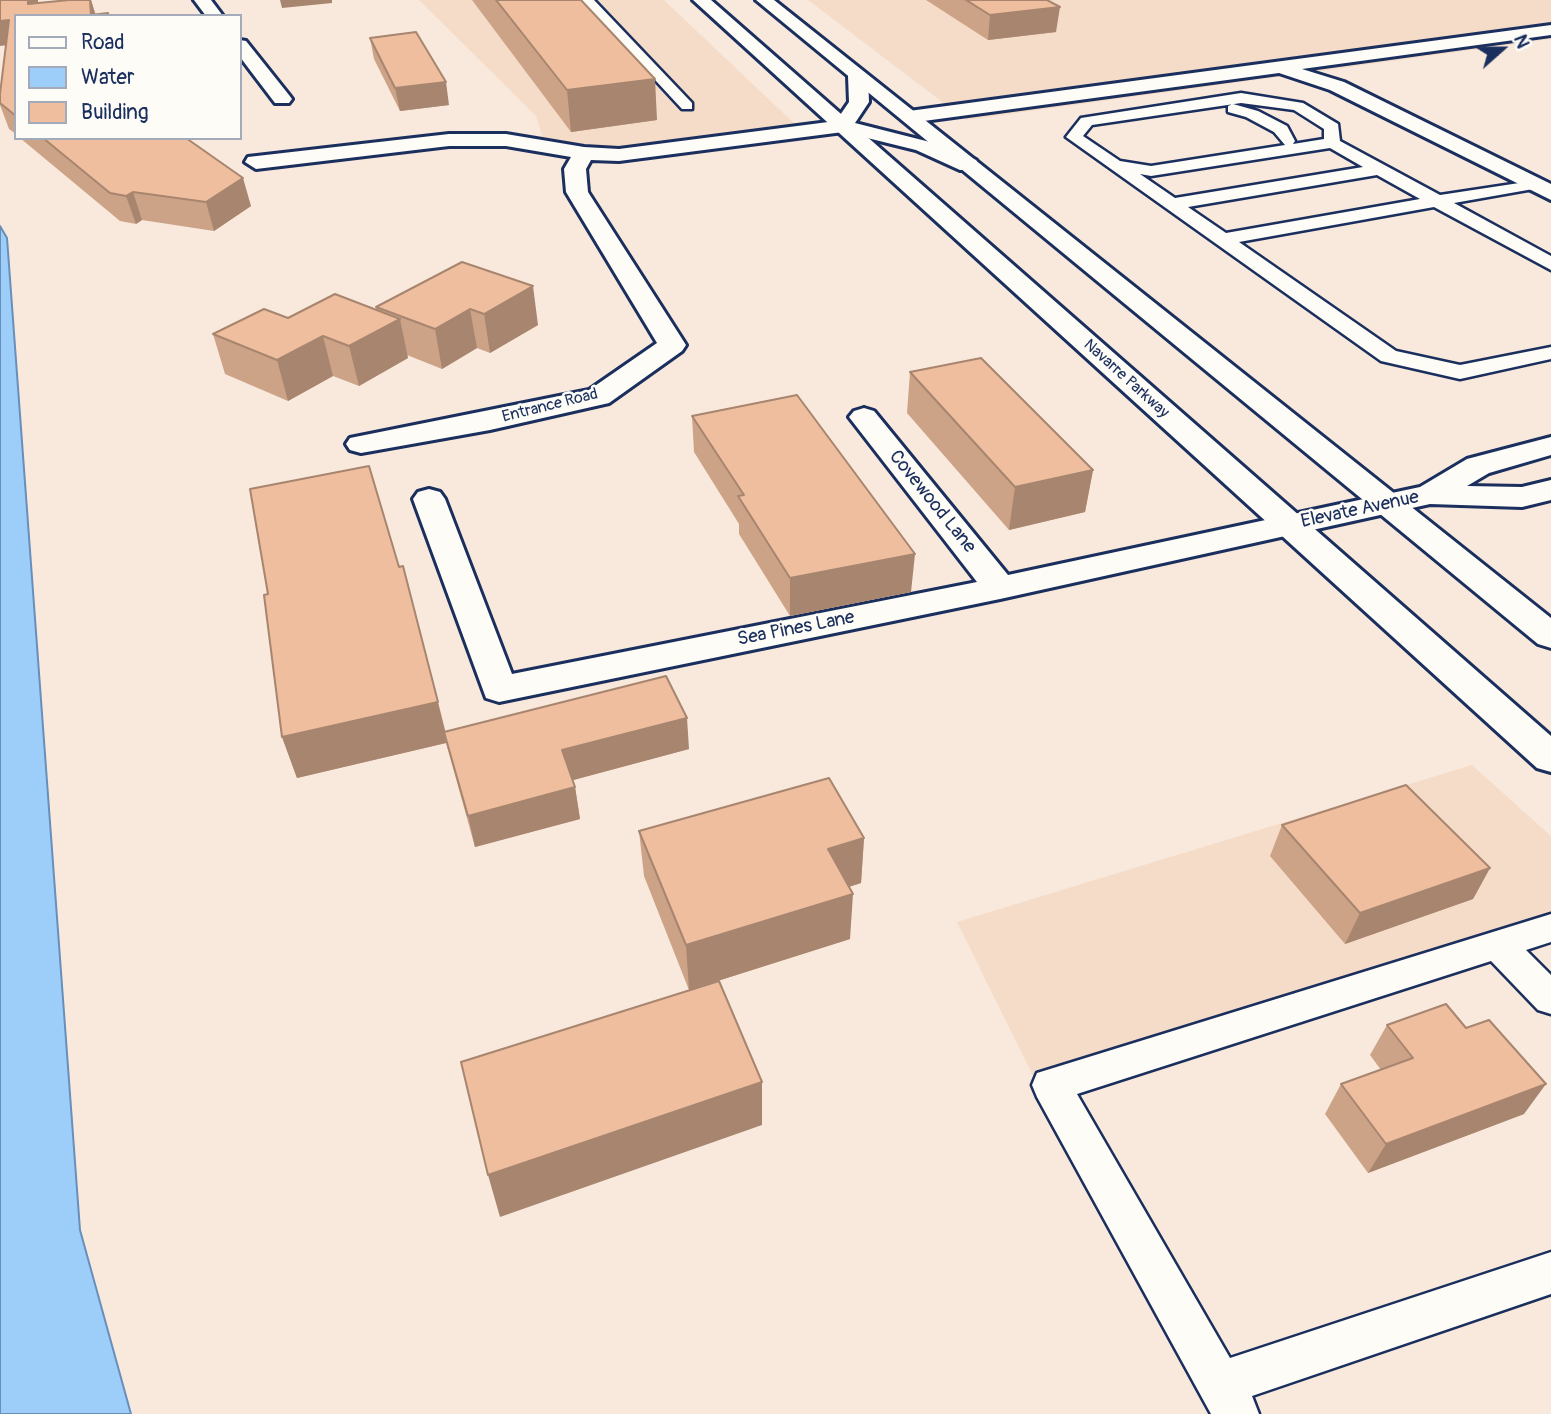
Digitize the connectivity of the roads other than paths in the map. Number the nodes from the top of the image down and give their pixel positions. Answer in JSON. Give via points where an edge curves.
{"nodes":[{"id":1,"x":202,"y":0,"type":"edge"},
{"id":2,"x":587,"y":0,"type":"edge"},
{"id":3,"x":701,"y":0,"type":"edge"},
{"id":4,"x":764,"y":0,"type":"edge"},
{"id":5,"x":213,"y":14,"type":"edge"},
{"id":6,"x":1551,"y":30,"type":"edge"},
{"id":7,"x":242,"y":49,"type":"edge"},
{"id":8,"x":1278,"y":67,"type":"junction"},
{"id":9,"x":858,"y":76,"type":"junction"},
{"id":10,"x":1299,"y":77,"type":"junction"},
{"id":11,"x":1125,"y":88,"type":"junction"},
{"id":12,"x":282,"y":99,"type":"dead end"},
{"id":13,"x":687,"y":106,"type":"dead end"},
{"id":14,"x":1227,"y":108,"type":"junction"},
{"id":15,"x":1163,"y":109,"type":"junction"},
{"id":16,"x":909,"y":117,"type":"junction"},
{"id":17,"x":1087,"y":121,"type":"junction"},
{"id":18,"x":843,"y":126,"type":"junction"},
{"id":19,"x":1287,"y":141,"type":"junction"},
{"id":20,"x":1332,"y":143,"type":"junction"},
{"id":21,"x":584,"y":153,"type":"junction"},
{"id":22,"x":1257,"y":155,"type":"junction"},
{"id":23,"x":256,"y":162,"type":"dead end"},
{"id":24,"x":968,"y":164,"type":"junction"},
{"id":25,"x":1115,"y":165,"type":"junction"},
{"id":26,"x":1380,"y":169,"type":"junction"},
{"id":27,"x":1542,"y":189,"type":"edge"},
{"id":28,"x":1501,"y":190,"type":"junction"},
{"id":29,"x":1438,"y":201,"type":"junction"},
{"id":30,"x":1173,"y":204,"type":"junction"},
{"id":31,"x":1551,"y":216,"type":"edge"},
{"id":32,"x":1223,"y":239,"type":"junction"},
{"id":33,"x":1551,"y":264,"type":"edge"},
{"id":34,"x":1551,"y":353,"type":"edge"},
{"id":35,"x":864,"y":417,"type":"dead end"},
{"id":36,"x":361,"y":444,"type":"dead end"},
{"id":37,"x":1551,"y":446,"type":"edge"},
{"id":38,"x":1551,"y":490,"type":"edge"},
{"id":39,"x":1430,"y":494,"type":"junction"},
{"id":40,"x":429,"y":499,"type":"dead end"},
{"id":41,"x":1387,"y":503,"type":"junction"},
{"id":42,"x":1290,"y":525,"type":"junction"},
{"id":43,"x":1000,"y":588,"type":"junction"},
{"id":44,"x":1551,"y":636,"type":"edge"},
{"id":45,"x":1551,"y":758,"type":"edge"},
{"id":46,"x":1551,"y":928,"type":"edge"},
{"id":47,"x":1498,"y":945,"type":"junction"},
{"id":48,"x":1551,"y":999,"type":"edge"},
{"id":49,"x":1550,"y":1275,"type":"edge"},
{"id":50,"x":1228,"y":1399,"type":"edge"}],
"edges":[{"from":1,"to":5,"type":"main road"},
{"from":2,"to":13,"type":"lane"},
{"from":3,"to":18,"type":"main road","name":"Navarre Parkway"},
{"from":4,"to":9,"type":"main road"},
{"from":6,"to":8,"type":"main road"},
{"from":7,"to":12,"type":"main road"},
{"from":8,"to":10,"type":"main road"},
{"from":8,"to":11,"type":"main road"},
{"from":9,"to":16,"type":"main road"},
{"from":9,"to":18,"type":"main road","via":[[859,102]]},
{"from":10,"to":27,"type":"main road","via":[[1336,86]]},
{"from":10,"to":28,"type":"main road","via":[[1296,83]]},
{"from":11,"to":15,"type":"lane"},
{"from":11,"to":16,"type":"main road"},
{"from":14,"to":17,"type":"lane","via":[[1123,122]]},
{"from":14,"to":19,"type":"lane","via":[[1281,129]]},
{"from":14,"to":19,"type":"lane","via":[[1284,110],[1317,133]]},
{"from":15,"to":17,"type":"lane"},
{"from":15,"to":20,"type":"lane","via":[[1241,98],[1297,106],[1332,127]]},
{"from":16,"to":24,"type":"main road"},
{"from":17,"to":25,"type":"lane","via":[[1074,137]]},
{"from":18,"to":21,"type":"main road","via":[[619,155]]},
{"from":18,"to":24,"type":"main road","via":[[912,142]]},
{"from":18,"to":42,"type":"main road","name":"Navarre Parkway"},
{"from":19,"to":22,"type":"lane","via":[[1265,147]]},
{"from":20,"to":22,"type":"lane"},
{"from":20,"to":26,"type":"lane"},
{"from":21,"to":23,"type":"main road","via":[[506,140],[449,140]]},
{"from":21,"to":36,"type":"main road","name":"Entrance Road","via":[[575,169],[578,192],[672,345],[598,397]]},
{"from":22,"to":25,"type":"lane","via":[[1151,171]]},
{"from":24,"to":41,"type":"main road"},
{"from":25,"to":30,"type":"lane"},
{"from":26,"to":29,"type":"lane"},
{"from":26,"to":30,"type":"lane"},
{"from":27,"to":28,"type":"lane"},
{"from":28,"to":29,"type":"lane"},
{"from":28,"to":31,"type":"main road"},
{"from":29,"to":32,"type":"lane"},
{"from":29,"to":33,"type":"lane"},
{"from":30,"to":32,"type":"lane"},
{"from":32,"to":34,"type":"lane","via":[[1389,356],[1460,372]]},
{"from":35,"to":43,"type":"main road","name":"Covewood Lane"},
{"from":37,"to":39,"type":"main road","via":[[1478,466]]},
{"from":38,"to":39,"type":"main road","via":[[1522,497]]},
{"from":39,"to":41,"type":"main road","name":"Elevate Avenue"},
{"from":40,"to":43,"type":"main road","name":"Sea Pines Lane","via":[[499,688]]},
{"from":41,"to":42,"type":"main road","name":"Elevate Avenue"},
{"from":41,"to":44,"type":"main road"},
{"from":42,"to":43,"type":"main road","name":"Sea Pines Lane"},
{"from":42,"to":45,"type":"main road","name":"Navarre Parkway"},
{"from":46,"to":47,"type":"lane"},
{"from":47,"to":48,"type":"lane"},
{"from":47,"to":50,"type":"lane","via":[[1051,1085]]},
{"from":49,"to":50,"type":"lane"}]}
